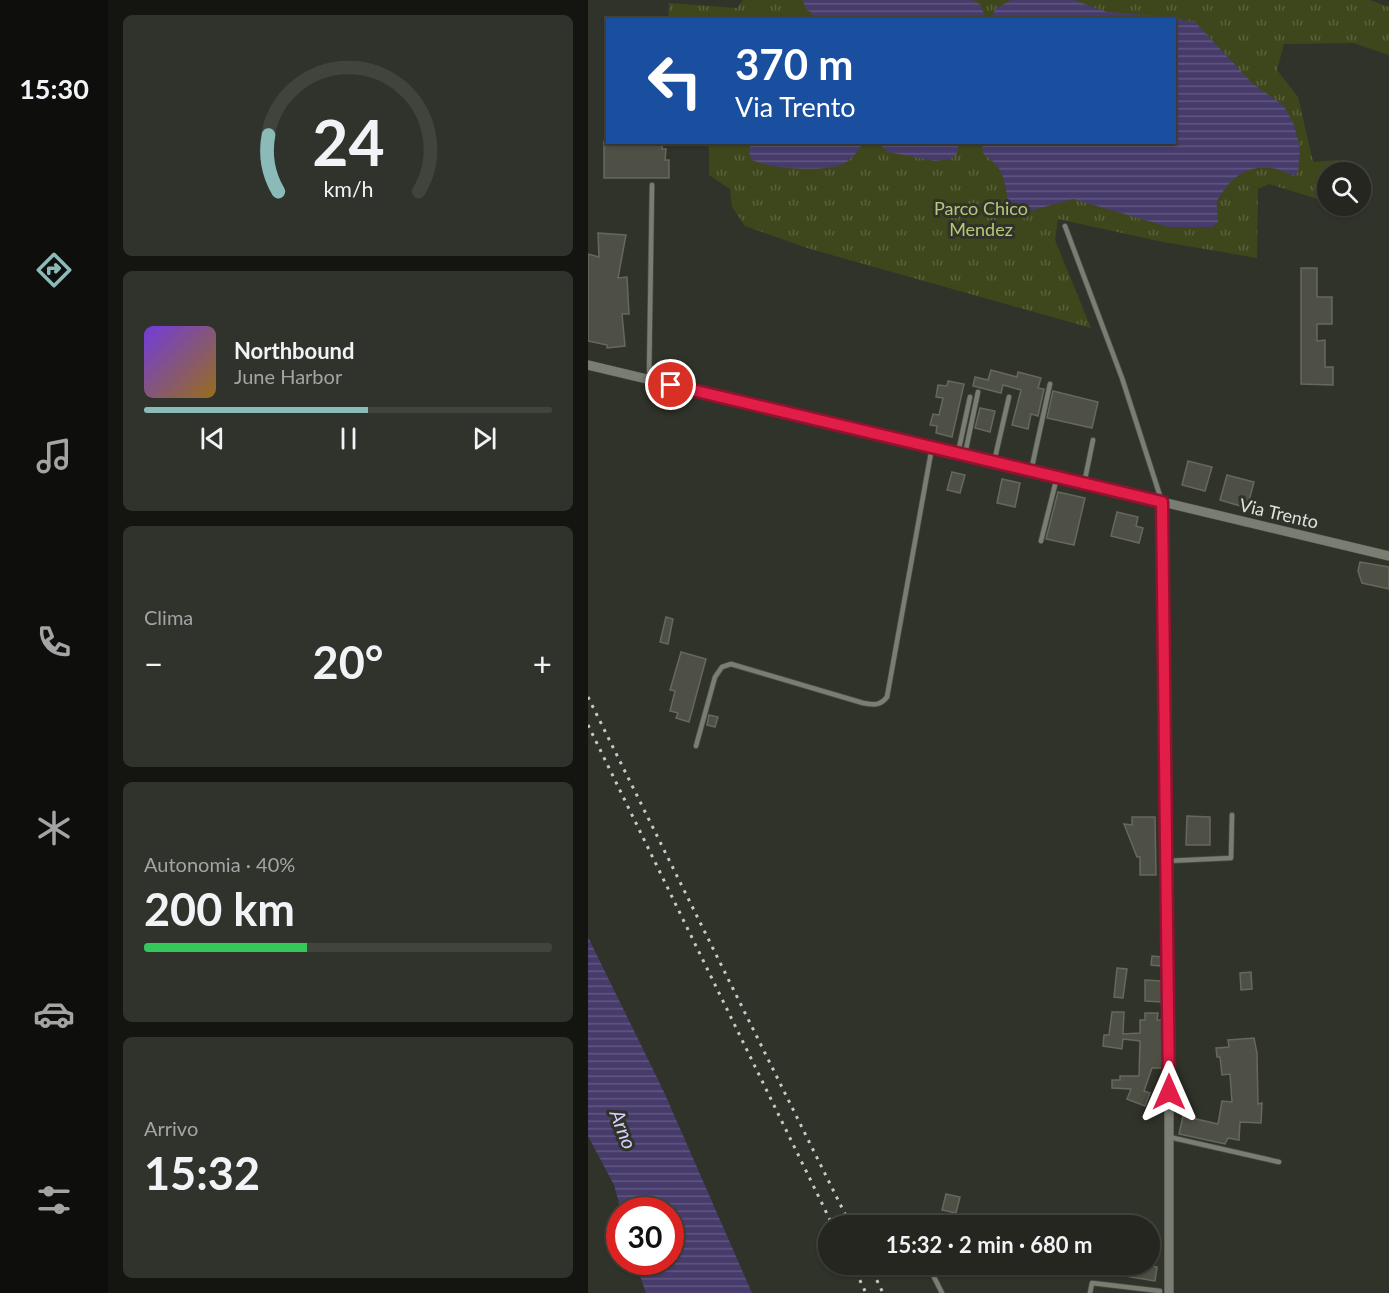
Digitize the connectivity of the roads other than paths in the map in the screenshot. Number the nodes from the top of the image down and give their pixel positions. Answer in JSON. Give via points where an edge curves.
{"nodes":[{"id":1,"x":652,"y":185,"type":"dead end"},
{"id":2,"x":1065,"y":226,"type":"dead end"},
{"id":3,"x":588,"y":365,"type":"edge"},
{"id":4,"x":649,"y":379,"type":"junction"},
{"id":5,"x":1050,"y":384,"type":"dead end"},
{"id":6,"x":978,"y":392,"type":"dead end"},
{"id":7,"x":970,"y":397,"type":"dead end"},
{"id":8,"x":1009,"y":397,"type":"dead end"},
{"id":9,"x":1093,"y":440,"type":"dead end"},
{"id":10,"x":932,"y":447,"type":"junction"},
{"id":11,"x":961,"y":454,"type":"junction"},
{"id":12,"x":994,"y":462,"type":"junction"},
{"id":13,"x":1031,"y":471,"type":"junction"},
{"id":14,"x":1057,"y":477,"type":"junction"},
{"id":15,"x":1084,"y":484,"type":"junction"},
{"id":16,"x":1162,"y":502,"type":"junction"},
{"id":17,"x":1041,"y":541,"type":"dead end"},
{"id":18,"x":1389,"y":556,"type":"edge"},
{"id":19,"x":696,"y":746,"type":"dead end"},
{"id":20,"x":1232,"y":815,"type":"dead end"},
{"id":21,"x":1167,"y":861,"type":"junction"},
{"id":22,"x":1169,"y":1137,"type":"junction"},
{"id":23,"x":1279,"y":1162,"type":"dead end"},
{"id":24,"x":934,"y":1277,"type":"dead end"},
{"id":25,"x":1165,"y":1292,"type":"edge"},
{"id":26,"x":942,"y":1293,"type":"edge"},
{"id":27,"x":1090,"y":1293,"type":"edge"}],
"edges":[{"from":1,"to":4,"type":"lane"},
{"from":2,"to":16,"type":"lane"},
{"from":3,"to":4,"type":"street","name":"Via Trento"},
{"from":4,"to":10,"type":"street","name":"Via Trento"},
{"from":5,"to":13,"type":"lane"},
{"from":6,"to":11,"type":"lane"},
{"from":7,"to":11,"type":"lane"},
{"from":8,"to":12,"type":"lane"},
{"from":9,"to":15,"type":"lane"},
{"from":10,"to":11,"type":"street","name":"Via Trento"},
{"from":10,"to":19,"type":"lane","via":[[887,698],[882,703],[863,704],[731,664],[722,667],[715,677]]},
{"from":11,"to":12,"type":"street","name":"Via Trento"},
{"from":12,"to":13,"type":"street","name":"Via Trento"},
{"from":13,"to":14,"type":"street","name":"Via Trento"},
{"from":14,"to":15,"type":"street","name":"Via Trento"},
{"from":14,"to":17,"type":"lane"},
{"from":15,"to":16,"type":"street","name":"Via Trento"},
{"from":16,"to":18,"type":"street","name":"Via Trento"},
{"from":16,"to":21,"type":"street"},
{"from":20,"to":21,"type":"lane","via":[[1231,858]]},
{"from":21,"to":22,"type":"street"},
{"from":22,"to":23,"type":"lane"},
{"from":22,"to":25,"type":"street","via":[[1169,1277]]},
{"from":24,"to":26,"type":"lane"},
{"from":25,"to":27,"type":"lane","via":[[1092,1283]]}]}
